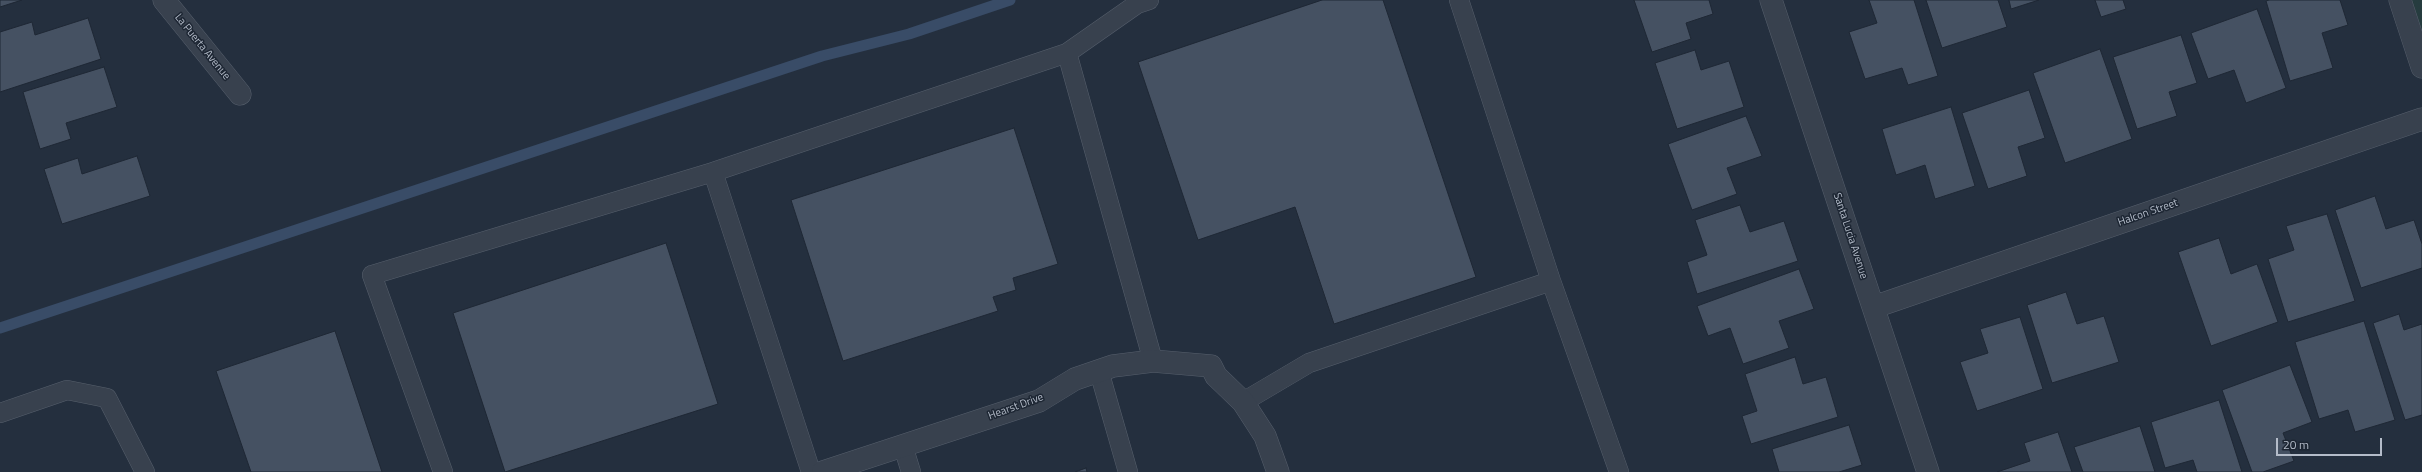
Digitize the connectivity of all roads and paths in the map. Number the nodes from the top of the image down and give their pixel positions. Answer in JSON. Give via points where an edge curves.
{"nodes":[{"id":1,"x":164,"y":0,"type":"edge"},
{"id":2,"x":1149,"y":0,"type":"edge"},
{"id":3,"x":1459,"y":0,"type":"edge"},
{"id":4,"x":1771,"y":0,"type":"edge"},
{"id":5,"x":2400,"y":0,"type":"edge"},
{"id":6,"x":1067,"y":53,"type":"junction"},
{"id":7,"x":2422,"y":67,"type":"edge"},
{"id":8,"x":240,"y":94,"type":"dead end"},
{"id":9,"x":2422,"y":119,"type":"edge"},
{"id":10,"x":713,"y":172,"type":"junction"},
{"id":11,"x":1551,"y":281,"type":"junction"},
{"id":12,"x":1874,"y":308,"type":"junction"},
{"id":13,"x":1153,"y":361,"type":"junction"},
{"id":14,"x":1099,"y":371,"type":"junction"},
{"id":15,"x":1244,"y":402,"type":"junction"},
{"id":16,"x":0,"y":413,"type":"edge"},
{"id":17,"x":903,"y":446,"type":"junction"},
{"id":18,"x":145,"y":472,"type":"edge"},
{"id":19,"x":443,"y":472,"type":"edge"},
{"id":20,"x":811,"y":472,"type":"edge"},
{"id":21,"x":823,"y":472,"type":"edge"},
{"id":22,"x":911,"y":472,"type":"edge"},
{"id":23,"x":1128,"y":472,"type":"edge"},
{"id":24,"x":1278,"y":472,"type":"edge"},
{"id":25,"x":1619,"y":472,"type":"edge"},
{"id":26,"x":1928,"y":472,"type":"edge"}],
"edges":[{"from":1,"to":8,"type":"street","name":"La Puerta Avenue"},
{"from":2,"to":6,"type":"lane","via":[[1137,4]]},
{"from":3,"to":11,"type":"lane"},
{"from":4,"to":12,"type":"street","name":"Santa Lucia Avenue"},
{"from":5,"to":7,"type":"street"},
{"from":6,"to":10,"type":"lane"},
{"from":6,"to":13,"type":"lane"},
{"from":9,"to":12,"type":"street","name":"Halcon Street"},
{"from":10,"to":19,"type":"lane","via":[[372,275]]},
{"from":10,"to":20,"type":"lane"},
{"from":11,"to":15,"type":"lane","via":[[1309,363]]},
{"from":11,"to":25,"type":"lane"},
{"from":12,"to":26,"type":"street","name":"Santa Lucia Avenue"},
{"from":13,"to":14,"type":"street","name":"Hearst Drive","via":[[1113,366]]},
{"from":13,"to":15,"type":"street","name":"Hearst Drive","via":[[1211,366],[1216,376]]},
{"from":14,"to":17,"type":"street","name":"Hearst Drive","via":[[1075,379],[1039,401]]},
{"from":14,"to":23,"type":"lane"},
{"from":15,"to":24,"type":"street","via":[[1265,436]]},
{"from":16,"to":18,"type":"lane","via":[[67,390],[107,398]]},
{"from":17,"to":21,"type":"street","name":"Hearst Drive"},
{"from":17,"to":22,"type":"lane"}]}
